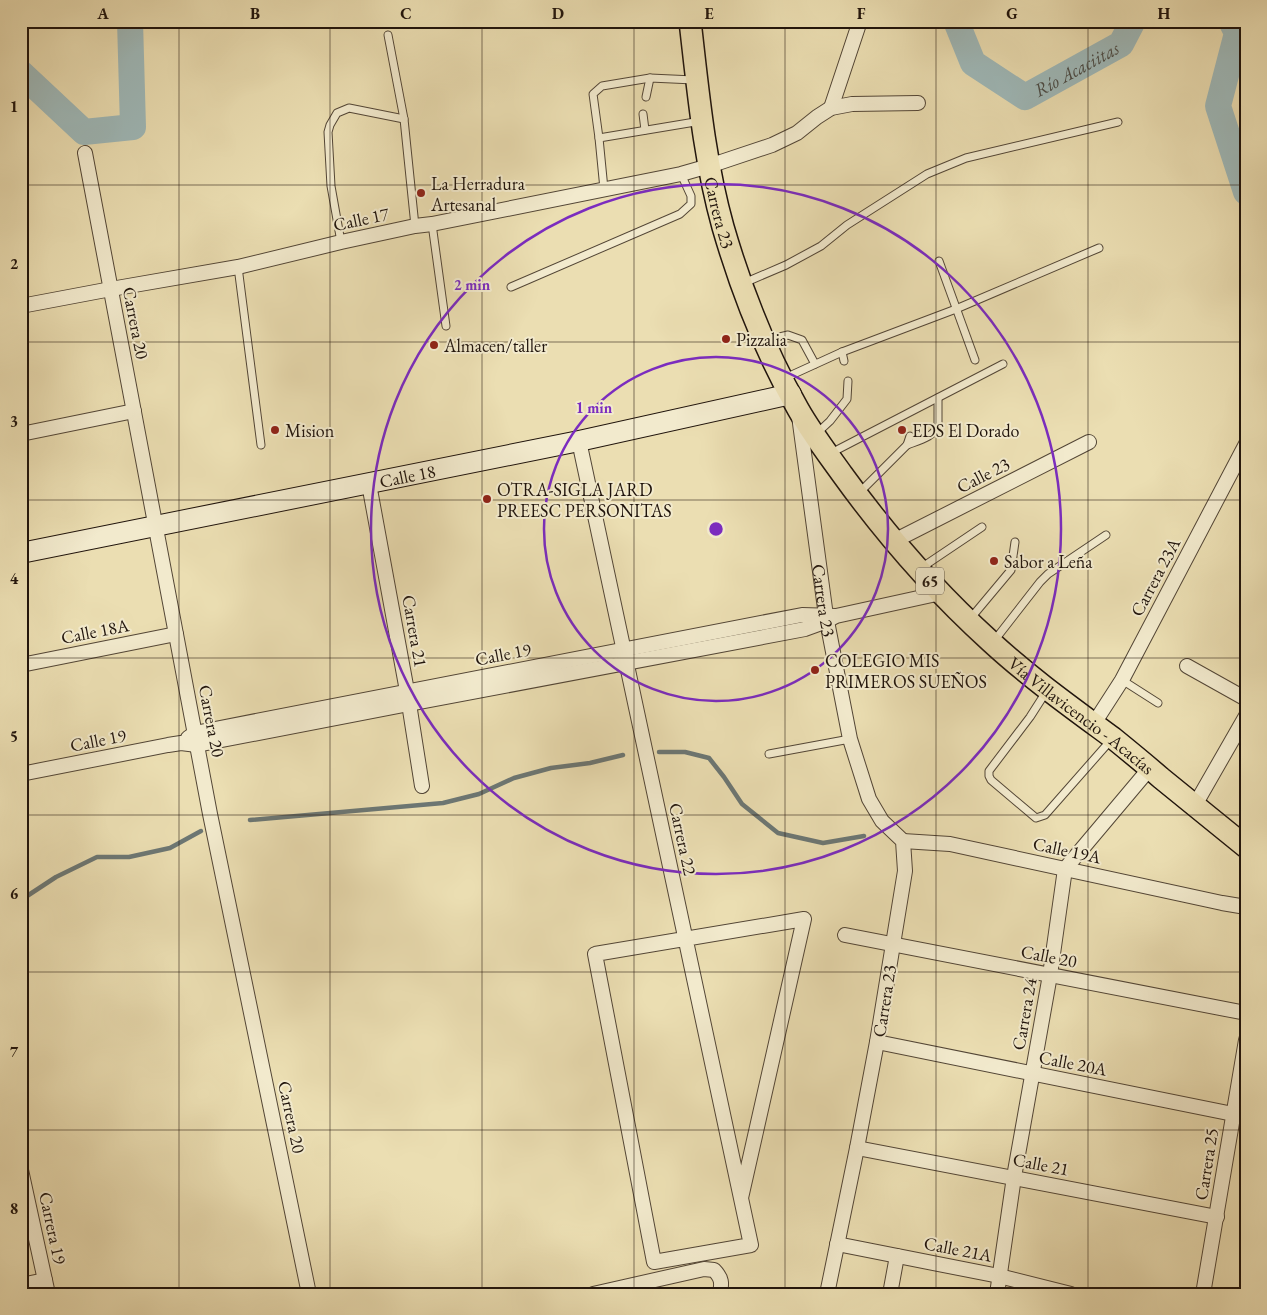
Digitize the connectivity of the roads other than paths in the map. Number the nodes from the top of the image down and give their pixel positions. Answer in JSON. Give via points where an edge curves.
{"nodes":[{"id":1,"x":690,"y":21,"type":"edge"},
{"id":2,"x":860,"y":21,"type":"edge"},
{"id":3,"x":388,"y":35,"type":"dead end"},
{"id":4,"x":696,"y":77,"type":"junction"},
{"id":5,"x":650,"y":78,"type":"junction"},
{"id":6,"x":646,"y":97,"type":"dead end"},
{"id":7,"x":918,"y":103,"type":"dead end"},
{"id":8,"x":831,"y":108,"type":"junction"},
{"id":9,"x":643,"y":114,"type":"dead end"},
{"id":10,"x":404,"y":120,"type":"junction"},
{"id":11,"x":701,"y":120,"type":"junction"},
{"id":12,"x":1118,"y":122,"type":"dead end"},
{"id":13,"x":645,"y":130,"type":"junction"},
{"id":14,"x":599,"y":138,"type":"junction"},
{"id":15,"x":85,"y":153,"type":"dead end"},
{"id":16,"x":709,"y":166,"type":"junction"},
{"id":17,"x":680,"y":174,"type":"junction"},
{"id":18,"x":604,"y":189,"type":"junction"},
{"id":19,"x":432,"y":224,"type":"junction"},
{"id":20,"x":415,"y":226,"type":"junction"},
{"id":21,"x":341,"y":242,"type":"junction"},
{"id":22,"x":1099,"y":248,"type":"dead end"},
{"id":23,"x":939,"y":261,"type":"dead end"},
{"id":24,"x":238,"y":267,"type":"junction"},
{"id":25,"x":742,"y":284,"type":"junction"},
{"id":26,"x":511,"y":287,"type":"dead end"},
{"id":27,"x":111,"y":289,"type":"junction"},
{"id":28,"x":21,"y":306,"type":"edge"},
{"id":29,"x":956,"y":309,"type":"junction"},
{"id":30,"x":446,"y":326,"type":"dead end"},
{"id":31,"x":764,"y":341,"type":"junction"},
{"id":32,"x":842,"y":352,"type":"junction"},
{"id":33,"x":975,"y":360,"type":"dead end"},
{"id":34,"x":844,"y":361,"type":"dead end"},
{"id":35,"x":815,"y":364,"type":"junction"},
{"id":36,"x":1003,"y":364,"type":"dead end"},
{"id":37,"x":848,"y":381,"type":"dead end"},
{"id":38,"x":791,"y":394,"type":"junction"},
{"id":39,"x":938,"y":398,"type":"junction"},
{"id":40,"x":134,"y":411,"type":"junction"},
{"id":41,"x":21,"y":434,"type":"edge"},
{"id":42,"x":814,"y":435,"type":"junction"},
{"id":43,"x":910,"y":436,"type":"dead end"},
{"id":44,"x":579,"y":441,"type":"junction"},
{"id":45,"x":1089,"y":442,"type":"dead end"},
{"id":46,"x":261,"y":445,"type":"dead end"},
{"id":47,"x":907,"y":446,"type":"junction"},
{"id":48,"x":1245,"y":446,"type":"edge"},
{"id":49,"x":828,"y":455,"type":"junction"},
{"id":50,"x":369,"y":484,"type":"junction"},
{"id":51,"x":857,"y":495,"type":"junction"},
{"id":52,"x":156,"y":527,"type":"junction"},
{"id":53,"x":982,"y":527,"type":"dead end"},
{"id":54,"x":1106,"y":536,"type":"dead end"},
{"id":55,"x":894,"y":541,"type":"junction"},
{"id":56,"x":1015,"y":542,"type":"dead end"},
{"id":57,"x":21,"y":553,"type":"edge"},
{"id":58,"x":919,"y":569,"type":"junction"},
{"id":59,"x":941,"y":593,"type":"junction"},
{"id":60,"x":830,"y":618,"type":"junction"},
{"id":61,"x":969,"y":621,"type":"junction"},
{"id":62,"x":176,"y":634,"type":"junction"},
{"id":63,"x":992,"y":643,"type":"junction"},
{"id":64,"x":624,"y":649,"type":"junction"},
{"id":65,"x":627,"y":663,"type":"junction"},
{"id":66,"x":21,"y":665,"type":"edge"},
{"id":67,"x":1187,"y":666,"type":"dead end"},
{"id":68,"x":1122,"y":680,"type":"junction"},
{"id":69,"x":1048,"y":690,"type":"junction"},
{"id":70,"x":408,"y":698,"type":"junction"},
{"id":71,"x":1246,"y":699,"type":"edge"},
{"id":72,"x":1158,"y":703,"type":"dead end"},
{"id":73,"x":1246,"y":716,"type":"edge"},
{"id":74,"x":1093,"y":725,"type":"junction"},
{"id":75,"x":850,"y":738,"type":"junction"},
{"id":76,"x":1113,"y":738,"type":"junction"},
{"id":77,"x":196,"y":739,"type":"junction"},
{"id":78,"x":769,"y":754,"type":"dead end"},
{"id":79,"x":1150,"y":768,"type":"junction"},
{"id":80,"x":21,"y":774,"type":"edge"},
{"id":81,"x":422,"y":786,"type":"dead end"},
{"id":82,"x":1194,"y":805,"type":"junction"},
{"id":83,"x":903,"y":841,"type":"junction"},
{"id":84,"x":1246,"y":847,"type":"edge"},
{"id":85,"x":1065,"y":869,"type":"junction"},
{"id":86,"x":1246,"y":907,"type":"edge"},
{"id":87,"x":845,"y":935,"type":"dead end"},
{"id":88,"x":686,"y":939,"type":"junction"},
{"id":89,"x":893,"y":944,"type":"junction"},
{"id":90,"x":1050,"y":975,"type":"junction"},
{"id":91,"x":1246,"y":1013,"type":"edge"},
{"id":92,"x":1246,"y":1040,"type":"edge"},
{"id":93,"x":877,"y":1042,"type":"junction"},
{"id":94,"x":1033,"y":1074,"type":"junction"},
{"id":95,"x":1233,"y":1114,"type":"junction"},
{"id":96,"x":858,"y":1148,"type":"junction"},
{"id":97,"x":21,"y":1170,"type":"edge"},
{"id":98,"x":1014,"y":1177,"type":"junction"},
{"id":99,"x":741,"y":1198,"type":"junction"},
{"id":100,"x":1217,"y":1217,"type":"junction"},
{"id":101,"x":837,"y":1244,"type":"junction"},
{"id":102,"x":897,"y":1256,"type":"junction"},
{"id":103,"x":999,"y":1276,"type":"junction"},
{"id":104,"x":21,"y":1285,"type":"edge"},
{"id":105,"x":46,"y":1287,"type":"edge"},
{"id":106,"x":309,"y":1294,"type":"edge"},
{"id":107,"x":592,"y":1294,"type":"edge"},
{"id":108,"x":720,"y":1294,"type":"edge"},
{"id":109,"x":827,"y":1294,"type":"edge"},
{"id":110,"x":890,"y":1294,"type":"edge"},
{"id":111,"x":997,"y":1294,"type":"edge"},
{"id":112,"x":1071,"y":1294,"type":"edge"},
{"id":113,"x":1203,"y":1294,"type":"edge"}],
"edges":[{"from":1,"to":4,"type":"main road","name":"Carrera 23","number":"65"},
{"from":2,"to":8,"type":"street"},
{"from":3,"to":10,"type":"lane"},
{"from":4,"to":5,"type":"lane"},
{"from":4,"to":11,"type":"main road","name":"Carrera 23","number":"65"},
{"from":5,"to":6,"type":"lane"},
{"from":5,"to":14,"type":"lane","via":[[602,86],[593,94]]},
{"from":7,"to":8,"type":"street","via":[[852,104]]},
{"from":8,"to":16,"type":"street","name":"Calle 17","via":[[797,133],[772,145]]},
{"from":9,"to":13,"type":"lane"},
{"from":10,"to":20,"type":"lane"},
{"from":10,"to":21,"type":"lane","via":[[349,108],[337,113],[330,125],[331,186]]},
{"from":11,"to":13,"type":"lane"},
{"from":11,"to":16,"type":"main road","name":"Carrera 23","number":"65"},
{"from":12,"to":25,"type":"lane","via":[[966,158],[927,174],[847,225],[821,246]]},
{"from":13,"to":14,"type":"lane"},
{"from":14,"to":18,"type":"lane"},
{"from":15,"to":27,"type":"street","name":"Carrera 20"},
{"from":16,"to":17,"type":"street","name":"Calle 17"},
{"from":16,"to":25,"type":"main road","name":"Carrera 23","number":"65","via":[[723,226]]},
{"from":17,"to":18,"type":"street","name":"Calle 17"},
{"from":17,"to":26,"type":"lane","via":[[691,196],[691,204],[680,214]]},
{"from":18,"to":19,"type":"street","name":"Calle 17"},
{"from":19,"to":20,"type":"street","name":"Calle 17"},
{"from":19,"to":30,"type":"lane"},
{"from":20,"to":21,"type":"street","name":"Calle 17"},
{"from":21,"to":24,"type":"street","name":"Calle 17"},
{"from":22,"to":29,"type":"lane"},
{"from":23,"to":29,"type":"lane"},
{"from":24,"to":27,"type":"street","name":"Calle 17"},
{"from":24,"to":46,"type":"lane"},
{"from":25,"to":31,"type":"main road","name":"Carrera 23","number":"65"},
{"from":27,"to":28,"type":"street","name":"Calle 17"},
{"from":27,"to":40,"type":"street","name":"Carrera 20"},
{"from":29,"to":32,"type":"lane"},
{"from":29,"to":33,"type":"lane"},
{"from":31,"to":35,"type":"lane","via":[[788,335],[802,340]]},
{"from":31,"to":38,"type":"main road","name":"Carrera 23","number":"65"},
{"from":32,"to":34,"type":"lane"},
{"from":32,"to":35,"type":"lane"},
{"from":35,"to":38,"type":"lane"},
{"from":36,"to":39,"type":"lane"},
{"from":37,"to":42,"type":"lane","via":[[847,399]]},
{"from":38,"to":42,"type":"main road","name":"Vía Villavicencio - Acacías","number":"65"},
{"from":38,"to":44,"type":"street","name":"Calle 18"},
{"from":38,"to":60,"type":"street","name":"Carrera 23"},
{"from":39,"to":47,"type":"lane","via":[[937,430]]},
{"from":39,"to":49,"type":"lane"},
{"from":40,"to":41,"type":"street"},
{"from":40,"to":52,"type":"street","name":"Carrera 20"},
{"from":42,"to":49,"type":"main road","name":"Vía Villavicencio - Acacías","number":"65"},
{"from":43,"to":47,"type":"lane"},
{"from":44,"to":50,"type":"street","name":"Calle 18"},
{"from":44,"to":64,"type":"street","name":"Carrera 22"},
{"from":45,"to":55,"type":"street","name":"Calle 23"},
{"from":47,"to":51,"type":"lane"},
{"from":48,"to":68,"type":"street","name":"Carrera 23A"},
{"from":49,"to":51,"type":"main road","name":"Vía Villavicencio - Acacías","number":"65"},
{"from":50,"to":52,"type":"street","name":"Calle 18"},
{"from":50,"to":70,"type":"street","name":"Carrera 21"},
{"from":51,"to":55,"type":"main road","name":"Vía Villavicencio - Acacías","number":"65"},
{"from":52,"to":57,"type":"street","name":"Calle 18"},
{"from":52,"to":62,"type":"street","name":"Carrera 20"},
{"from":53,"to":58,"type":"lane"},
{"from":54,"to":63,"type":"lane","via":[[1048,574]]},
{"from":55,"to":58,"type":"main road","name":"Vía Villavicencio - Acacías","number":"65"},
{"from":56,"to":61,"type":"lane","via":[[1011,570]]},
{"from":58,"to":59,"type":"main road","name":"Vía Villavicencio - Acacías","number":"65"},
{"from":59,"to":60,"type":"street","name":"Calle 19"},
{"from":59,"to":61,"type":"main road","name":"Vía Villavicencio - Acacías","number":"65"},
{"from":60,"to":64,"type":"street","name":"Calle 19","via":[[802,615]]},
{"from":60,"to":65,"type":"street","name":"Calle 19","via":[[805,629]]},
{"from":60,"to":75,"type":"street","name":"Carrera 23"},
{"from":61,"to":63,"type":"main road","name":"Vía Villavicencio - Acacías","number":"65"},
{"from":62,"to":66,"type":"street","name":"Calle 18A"},
{"from":62,"to":77,"type":"street","name":"Carrera 20"},
{"from":63,"to":69,"type":"main road","name":"Vía Villavicencio - Acacías","number":"65"},
{"from":64,"to":65,"type":"street","name":"Carrera 22"},
{"from":64,"to":70,"type":"street","name":"Calle 19"},
{"from":65,"to":70,"type":"street","name":"Calle 19"},
{"from":65,"to":88,"type":"street","name":"Carrera 22"},
{"from":67,"to":71,"type":"street"},
{"from":68,"to":72,"type":"lane"},
{"from":68,"to":74,"type":"street","name":"Carrera 23A"},
{"from":69,"to":74,"type":"main road","name":"Vía Villavicencio - Acacías","number":"65"},
{"from":69,"to":76,"type":"lane","via":[[989,776],[1036,818],[1045,815]]},
{"from":70,"to":77,"type":"street","name":"Calle 19"},
{"from":70,"to":81,"type":"street","name":"Carrera 21"},
{"from":73,"to":82,"type":"street"},
{"from":74,"to":76,"type":"main road","name":"Vía Villavicencio - Acacías","number":"65"},
{"from":75,"to":78,"type":"lane"},
{"from":75,"to":83,"type":"street","name":"Carrera 23","via":[[869,799],[882,821]]},
{"from":76,"to":79,"type":"main road","name":"Vía Villavicencio - Acacías","number":"65"},
{"from":77,"to":80,"type":"street","name":"Calle 19"},
{"from":77,"to":106,"type":"street","name":"Carrera 20"},
{"from":79,"to":82,"type":"main road","name":"Vía Villavicencio - Acacías","number":"65"},
{"from":79,"to":85,"type":"street"},
{"from":82,"to":84,"type":"main road","name":"Vía Villavicencio - Acacías","number":"65"},
{"from":83,"to":85,"type":"street","name":"Calle 19A","via":[[950,844]]},
{"from":83,"to":89,"type":"street","name":"Carrera 23","via":[[905,871]]},
{"from":85,"to":86,"type":"street","name":"Calle 19A"},
{"from":85,"to":90,"type":"street","name":"Carrera 24"},
{"from":87,"to":89,"type":"street","name":"Calle 20"},
{"from":88,"to":99,"type":"street","name":"Carrera 22"},
{"from":88,"to":99,"type":"street","via":[[804,919]]},
{"from":88,"to":99,"type":"street","name":"Carrera 22","via":[[595,954],[654,1262],[751,1245]]},
{"from":89,"to":90,"type":"street","name":"Calle 20"},
{"from":89,"to":93,"type":"street","name":"Carrera 23"},
{"from":90,"to":91,"type":"street","name":"Calle 20"},
{"from":90,"to":94,"type":"street","name":"Carrera 24"},
{"from":92,"to":95,"type":"street","name":"Carrera 25"},
{"from":93,"to":94,"type":"street","name":"Calle 20A"},
{"from":93,"to":96,"type":"street","name":"Carrera 23"},
{"from":94,"to":95,"type":"street","name":"Calle 20A"},
{"from":94,"to":98,"type":"street","name":"Carrera 24"},
{"from":95,"to":100,"type":"street","name":"Carrera 25"},
{"from":96,"to":98,"type":"street","name":"Calle 21"},
{"from":96,"to":101,"type":"street","name":"Carrera 23"},
{"from":97,"to":105,"type":"street","name":"Carrera 19"},
{"from":98,"to":100,"type":"street","name":"Calle 21"},
{"from":98,"to":103,"type":"street","name":"Carrera 24"},
{"from":100,"to":113,"type":"street","name":"Carrera 25"},
{"from":101,"to":102,"type":"street","name":"Calle 21A"},
{"from":101,"to":109,"type":"street","name":"Carrera 23"},
{"from":102,"to":103,"type":"street","name":"Calle 21A"},
{"from":102,"to":110,"type":"street"},
{"from":103,"to":111,"type":"street","name":"Carrera 24"},
{"from":103,"to":112,"type":"street","name":"Calle 21A"},
{"from":104,"to":105,"type":"street"},
{"from":107,"to":108,"type":"street","via":[[704,1269],[714,1270],[720,1276]]}]}
